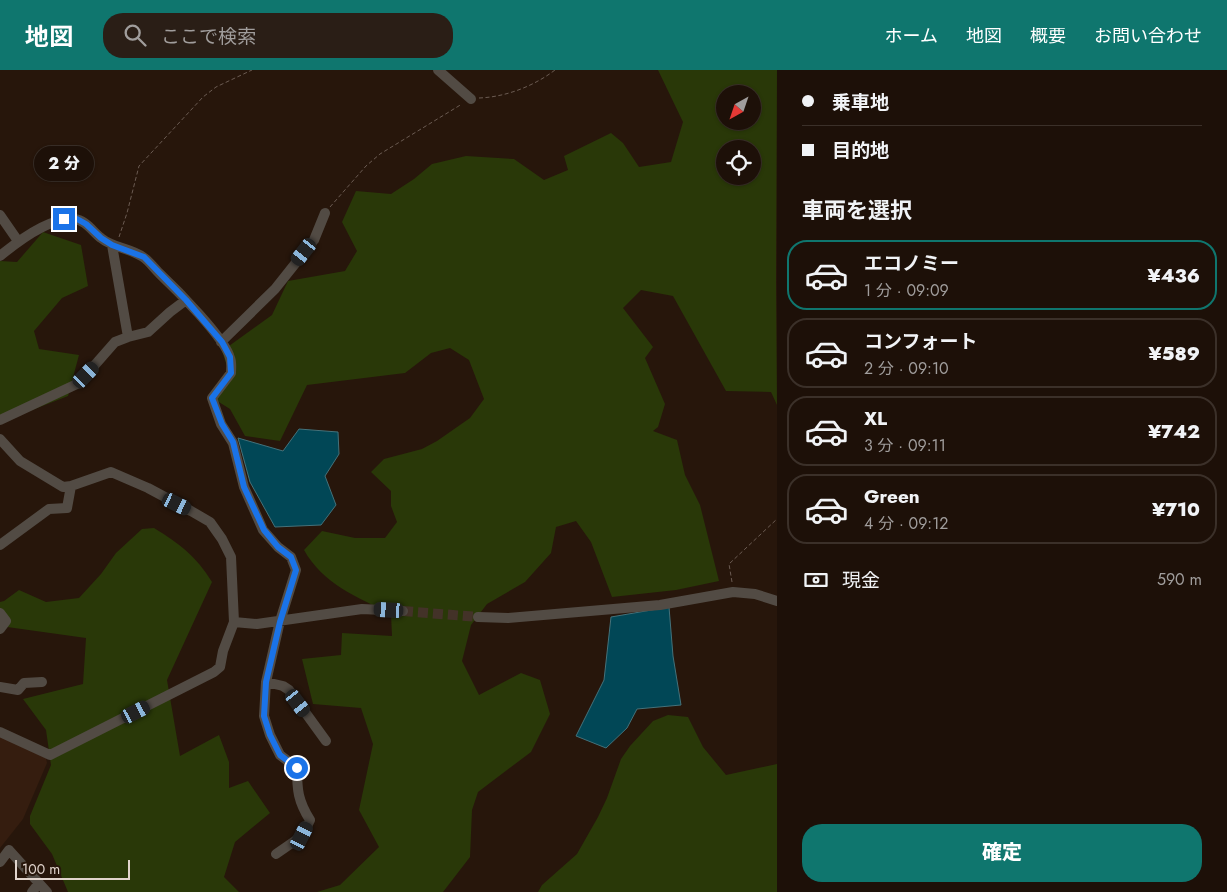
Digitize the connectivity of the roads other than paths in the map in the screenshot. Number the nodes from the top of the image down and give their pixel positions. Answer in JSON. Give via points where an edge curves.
{"nodes":[{"id":1,"x":438,"y":70,"type":"edge"},
{"id":2,"x":470,"y":99,"type":"road end"},
{"id":3,"x":325,"y":213,"type":"road end"},
{"id":4,"x":0,"y":215,"type":"edge"},
{"id":5,"x":18,"y":241,"type":"junction"},
{"id":6,"x":112,"y":245,"type":"junction"},
{"id":7,"x":0,"y":256,"type":"edge"},
{"id":8,"x":186,"y":300,"type":"junction"},
{"id":9,"x":128,"y":337,"type":"junction"},
{"id":10,"x":222,"y":342,"type":"junction"},
{"id":11,"x":0,"y":420,"type":"edge"},
{"id":12,"x":0,"y":439,"type":"edge"},
{"id":13,"x":71,"y":486,"type":"junction"},
{"id":14,"x":0,"y":545,"type":"edge"},
{"id":15,"x":777,"y":600,"type":"edge"},
{"id":16,"x":403,"y":610,"type":"tunnel mouth"},
{"id":17,"x":0,"y":613,"type":"edge"},
{"id":18,"x":478,"y":617,"type":"tunnel mouth"},
{"id":19,"x":234,"y":622,"type":"junction"},
{"id":20,"x":280,"y":622,"type":"junction"},
{"id":21,"x":0,"y":629,"type":"edge"},
{"id":22,"x":42,"y":682,"type":"dead end"},
{"id":23,"x":266,"y":682,"type":"junction"},
{"id":24,"x":0,"y":687,"type":"edge"},
{"id":25,"x":0,"y":732,"type":"edge"},
{"id":26,"x":326,"y":741,"type":"dead end"},
{"id":27,"x":276,"y":854,"type":"dead end"},
{"id":28,"x":0,"y":862,"type":"edge"},
{"id":29,"x":39,"y":883,"type":"junction"},
{"id":30,"x":32,"y":892,"type":"edge"},
{"id":31,"x":47,"y":892,"type":"edge"}],
"edges":[{"from":1,"to":2,"type":"street"},
{"from":3,"to":10,"type":"street","via":[[314,240],[275,289]]},
{"from":4,"to":5,"type":"street"},
{"from":5,"to":6,"type":"street","via":[[53,222],[77,219]]},
{"from":5,"to":7,"type":"street"},
{"from":6,"to":8,"type":"street","via":[[144,257]]},
{"from":6,"to":9,"type":"street"},
{"from":8,"to":9,"type":"street","via":[[148,332]]},
{"from":8,"to":10,"type":"street"},
{"from":9,"to":11,"type":"street","via":[[115,342],[79,383]]},
{"from":10,"to":20,"type":"street","via":[[230,357],[231,373],[212,398],[233,442],[244,487],[264,530],[291,557],[296,570]]},
{"from":12,"to":13,"type":"street","via":[[20,460],[64,487]]},
{"from":13,"to":14,"type":"street","via":[[67,508],[49,509]]},
{"from":13,"to":19,"type":"street","via":[[111,472],[210,522],[230,557]]},
{"from":15,"to":18,"type":"street","via":[[733,592],[660,606]]},
{"from":16,"to":20,"type":"street","via":[[362,609]]},
{"from":17,"to":21,"type":"street","via":[[6,621]]},
{"from":19,"to":20,"type":"street"},
{"from":19,"to":25,"type":"street","via":[[220,667],[214,672],[50,755]]},
{"from":20,"to":23,"type":"street"},
{"from":22,"to":24,"type":"street","via":[[24,683],[18,690]]},
{"from":23,"to":26,"type":"street","via":[[289,690]]},
{"from":23,"to":27,"type":"street","via":[[264,716],[270,735],[280,755],[297,768],[297,790],[310,820],[302,836]]},
{"from":28,"to":29,"type":"street","via":[[10,850]]},
{"from":29,"to":30,"type":"street"},
{"from":29,"to":31,"type":"street"}]}
